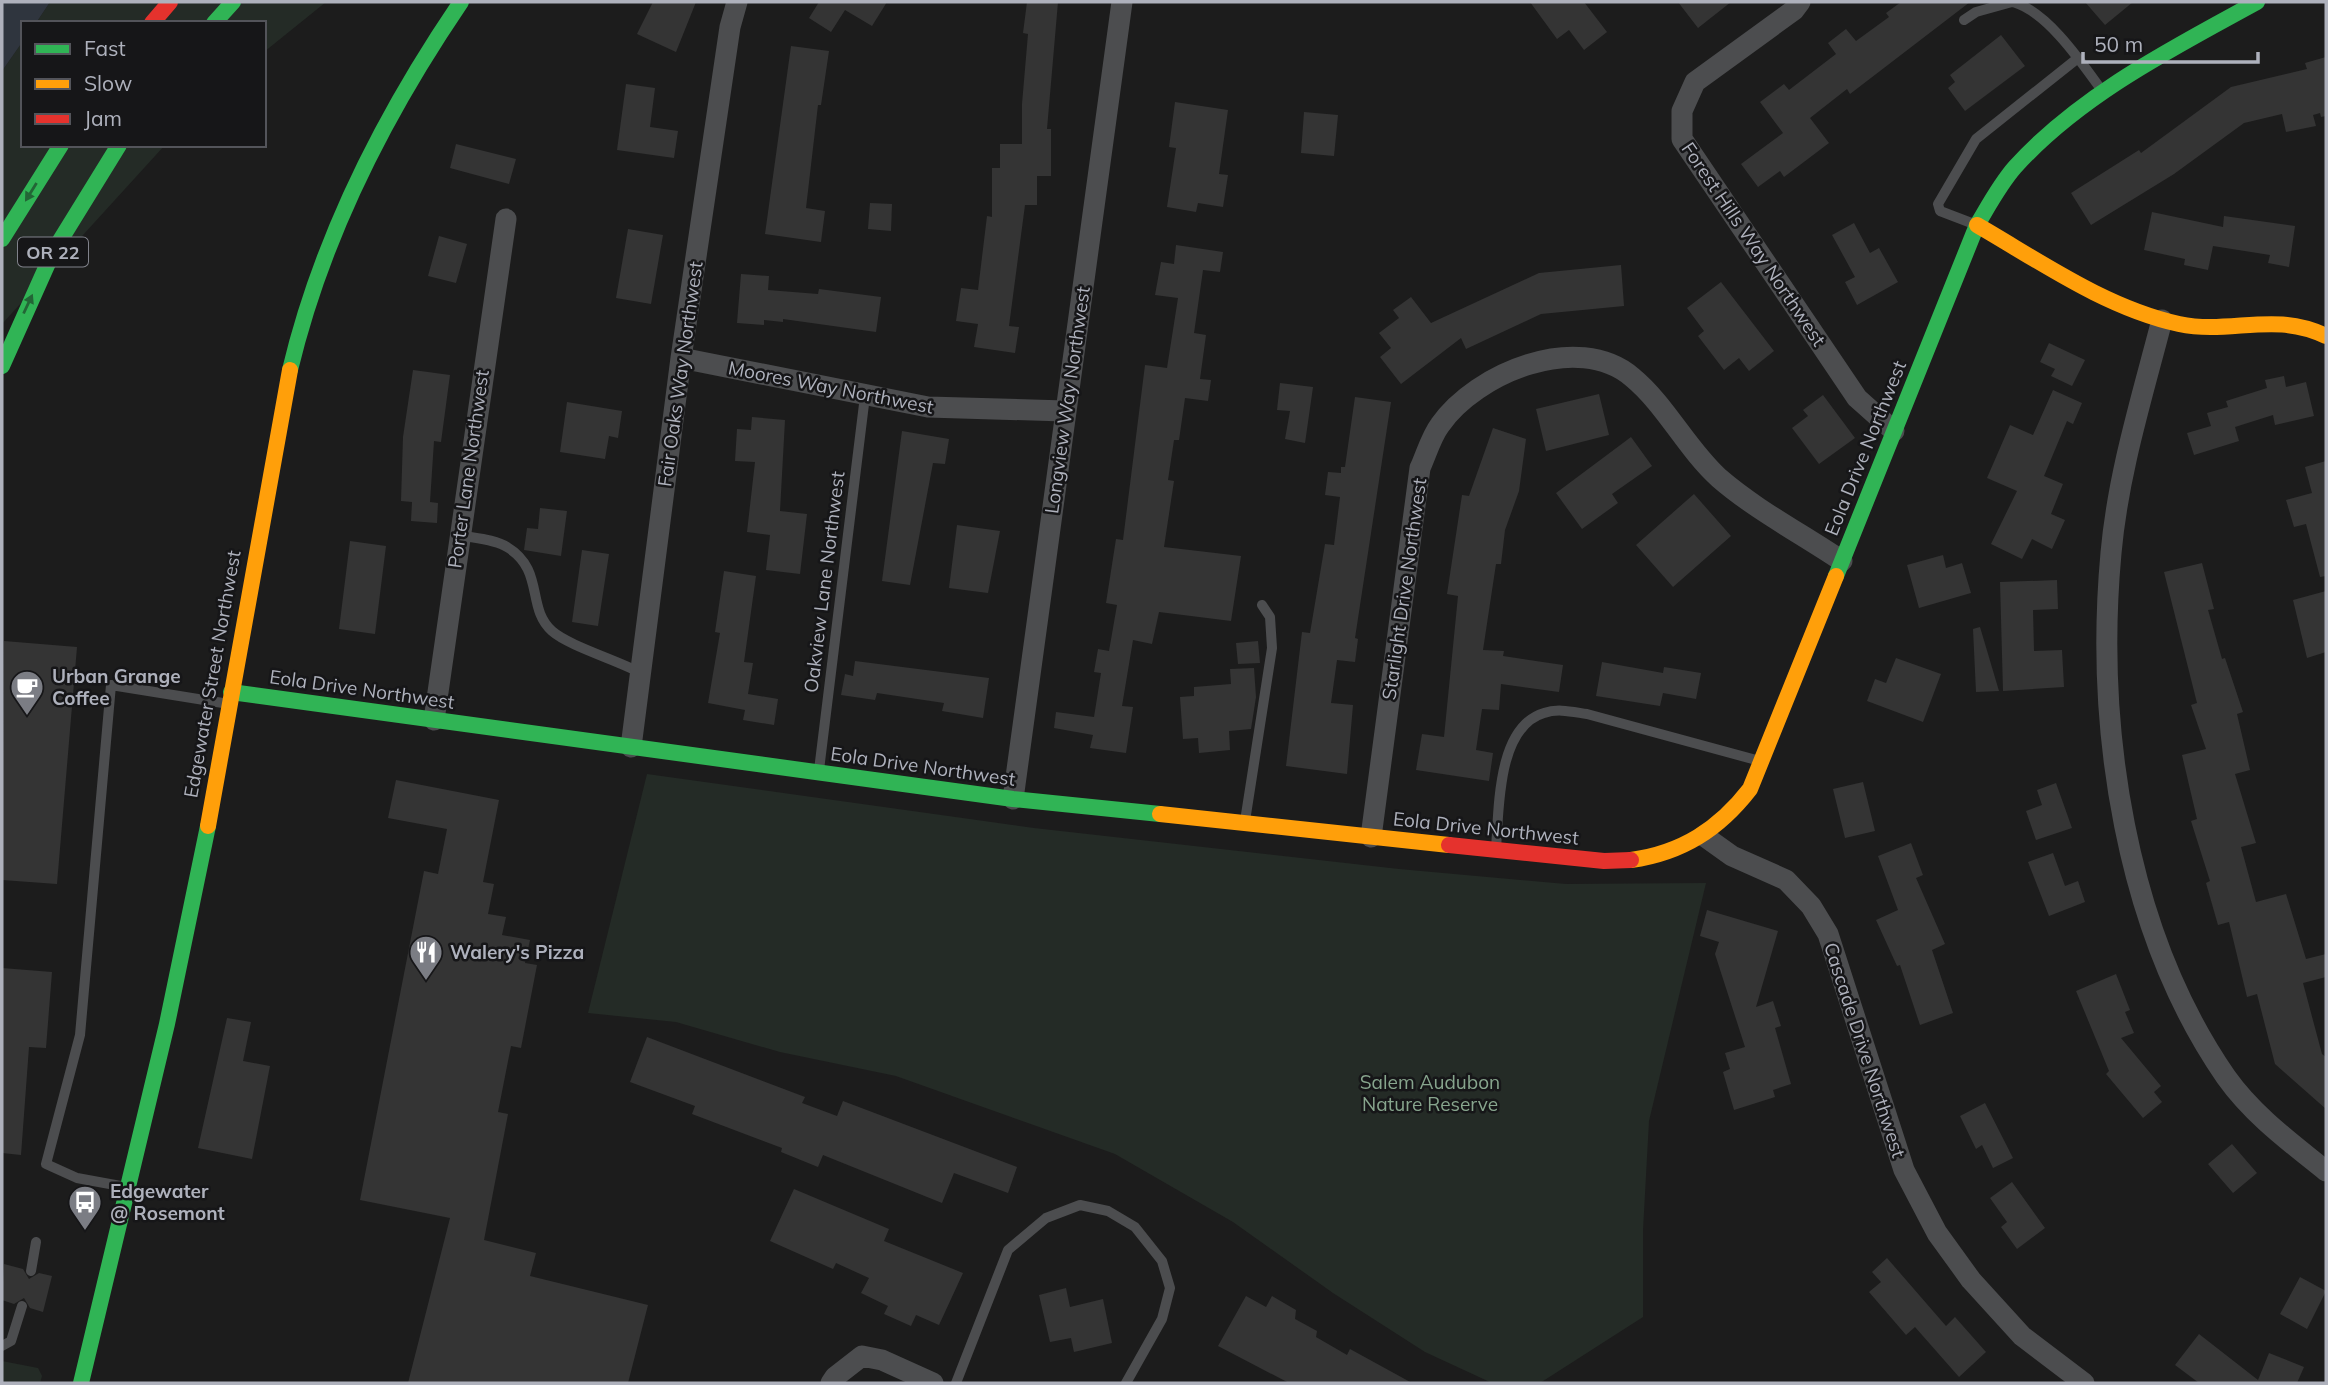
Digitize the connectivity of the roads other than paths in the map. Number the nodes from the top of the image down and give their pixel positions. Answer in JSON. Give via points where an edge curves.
{"nodes":[{"id":1,"x":170,"y":2,"type":"edge"},
{"id":2,"x":233,"y":2,"type":"edge"},
{"id":3,"x":461,"y":2,"type":"edge"},
{"id":4,"x":737,"y":2,"type":"edge"},
{"id":5,"x":1122,"y":2,"type":"edge"},
{"id":6,"x":1800,"y":2,"type":"edge"},
{"id":7,"x":2013,"y":2,"type":"edge"},
{"id":8,"x":2257,"y":2,"type":"edge"},
{"id":9,"x":2231,"y":8,"type":"edge"},
{"id":10,"x":1964,"y":20,"type":"dead end"},
{"id":11,"x":154,"y":21,"type":"edge"},
{"id":12,"x":216,"y":21,"type":"edge"},
{"id":13,"x":2078,"y":58,"type":"junction"},
{"id":14,"x":2105,"y":94,"type":"junction"},
{"id":15,"x":60,"y":147,"type":"edge"},
{"id":16,"x":118,"y":147,"type":"edge"},
{"id":17,"x":506,"y":219,"type":"dead end"},
{"id":18,"x":1977,"y":225,"type":"junction"},
{"id":19,"x":2,"y":239,"type":"edge"},
{"id":20,"x":2162,"y":320,"type":"junction"},
{"id":21,"x":2326,"y":336,"type":"edge"},
{"id":22,"x":681,"y":358,"type":"junction"},
{"id":23,"x":2,"y":366,"type":"edge"},
{"id":24,"x":865,"y":396,"type":"junction"},
{"id":25,"x":1065,"y":411,"type":"junction"},
{"id":26,"x":1894,"y":431,"type":"junction"},
{"id":27,"x":459,"y":535,"type":"junction"},
{"id":28,"x":1842,"y":561,"type":"junction"},
{"id":29,"x":1262,"y":605,"type":"dead end"},
{"id":30,"x":641,"y":673,"type":"junction"},
{"id":31,"x":230,"y":698,"type":"junction"},
{"id":32,"x":434,"y":720,"type":"junction"},
{"id":33,"x":631,"y":747,"type":"junction"},
{"id":34,"x":1763,"y":762,"type":"junction"},
{"id":35,"x":819,"y":773,"type":"junction"},
{"id":36,"x":1013,"y":799,"type":"junction"},
{"id":37,"x":1244,"y":824,"type":"junction"},
{"id":38,"x":1704,"y":836,"type":"junction"},
{"id":39,"x":1371,"y":837,"type":"junction"},
{"id":40,"x":1496,"y":849,"type":"junction"},
{"id":41,"x":2326,"y":1171,"type":"edge"},
{"id":42,"x":128,"y":1187,"type":"junction"},
{"id":43,"x":36,"y":1242,"type":"dead end"},
{"id":44,"x":32,"y":1271,"type":"dead end"},
{"id":45,"x":22,"y":1306,"type":"dead end"},
{"id":46,"x":2,"y":1346,"type":"edge"},
{"id":47,"x":81,"y":1383,"type":"edge"},
{"id":48,"x":831,"y":1383,"type":"edge"},
{"id":49,"x":933,"y":1383,"type":"edge"},
{"id":50,"x":956,"y":1383,"type":"edge"},
{"id":51,"x":1126,"y":1383,"type":"edge"},
{"id":52,"x":2084,"y":1383,"type":"edge"}],
"edges":[{"from":1,"to":11,"type":"main road"},
{"from":2,"to":12,"type":"main road"},
{"from":3,"to":31,"type":"main road","name":"Edgewater Street Northwest","via":[[429,47],[372,146],[312,291],[272,457]]},
{"from":4,"to":22,"type":"street","name":"Fair Oaks Way Northwest"},
{"from":5,"to":25,"type":"street","name":"Longview Way Northwest"},
{"from":6,"to":26,"type":"street","name":"Forest Hills Way Northwest","via":[[1696,82],[1682,111],[1682,139],[1857,398]]},
{"from":7,"to":10,"type":"lane"},
{"from":7,"to":13,"type":"lane","via":[[2026,6]]},
{"from":8,"to":9,"type":"main road","name":"Eola Drive Northwest"},
{"from":9,"to":14,"type":"main road","name":"Eola Drive Northwest"},
{"from":13,"to":14,"type":"lane"},
{"from":13,"to":18,"type":"lane","via":[[1976,139],[1965,157],[1938,204],[1940,211]]},
{"from":14,"to":18,"type":"main road","name":"Eola Drive Northwest","via":[[2046,136],[2015,168]]},
{"from":15,"to":19,"type":"main road","number":"OR 22","one_way":true},
{"from":23,"to":16,"type":"main road","number":"OR 22","one_way":true,"via":[[52,254]]},
{"from":17,"to":27,"type":"street","name":"Porter Lane Northwest"},
{"from":18,"to":20,"type":"main road","via":[[2097,292]]},
{"from":18,"to":26,"type":"main road","name":"Eola Drive Northwest"},
{"from":20,"to":21,"type":"main road","via":[[2208,327],[2284,320]]},
{"from":20,"to":41,"type":"street","via":[[2125,464],[2111,551],[2106,633],[2110,717],[2124,824],[2167,970],[2191,1021],[2228,1079],[2270,1127]]},
{"from":22,"to":24,"type":"street","name":"Moores Way Northwest"},
{"from":22,"to":30,"type":"street","name":"Fair Oaks Way Northwest"},
{"from":24,"to":25,"type":"street","name":"Moores Way Northwest","via":[[955,408]]},
{"from":24,"to":35,"type":"lane","name":"Oakview Lane Northwest"},
{"from":25,"to":36,"type":"street","name":"Longview Way Northwest"},
{"from":26,"to":28,"type":"main road","name":"Eola Drive Northwest"},
{"from":27,"to":30,"type":"lane","via":[[506,546],[523,562],[533,576],[538,612],[551,631]]},
{"from":27,"to":32,"type":"street","name":"Porter Lane Northwest"},
{"from":28,"to":34,"type":"main road","name":"Eola Drive Northwest"},
{"from":28,"to":39,"type":"street","name":"Starlight Drive Northwest","via":[[1719,477],[1648,392],[1631,375],[1610,364],[1559,356],[1486,383],[1439,426],[1420,468]]},
{"from":29,"to":37,"type":"lane","via":[[1270,617],[1272,648]]},
{"from":30,"to":33,"type":"street","name":"Fair Oaks Way Northwest"},
{"from":31,"to":32,"type":"main road","name":"Eola Drive Northwest"},
{"from":31,"to":42,"type":"main road","name":"Edgewater Street Northwest","via":[[193,904]]},
{"from":31,"to":42,"type":"lane","via":[[111,685],[80,1035],[47,1164],[77,1178]]},
{"from":32,"to":33,"type":"main road","name":"Eola Drive Northwest"},
{"from":33,"to":35,"type":"main road","name":"Eola Drive Northwest"},
{"from":34,"to":38,"type":"main road","name":"Eola Drive Northwest","via":[[1741,801]]},
{"from":34,"to":40,"type":"lane","via":[[1587,714],[1544,712],[1530,720],[1512,742]]},
{"from":35,"to":36,"type":"main road","name":"Eola Drive Northwest"},
{"from":36,"to":37,"type":"main road","name":"Eola Drive Northwest"},
{"from":37,"to":39,"type":"main road","name":"Eola Drive Northwest"},
{"from":38,"to":40,"type":"main road","name":"Eola Drive Northwest","via":[[1667,854],[1628,861]]},
{"from":38,"to":52,"type":"street","name":"Cascade Drive Northwest","via":[[1732,856],[1786,880],[1811,905],[1828,934],[1904,1170],[1937,1233],[1971,1280],[2022,1336]]},
{"from":39,"to":40,"type":"main road","name":"Eola Drive Northwest"},
{"from":42,"to":47,"type":"main road","name":"Edgewater Street Northwest"},
{"from":43,"to":44,"type":"lane"},
{"from":45,"to":46,"type":"lane","via":[[11,1341]]},
{"from":48,"to":49,"type":"street","via":[[862,1356]]},
{"from":50,"to":51,"type":"lane","via":[[1007,1250],[1046,1218],[1080,1205],[1108,1211],[1135,1227],[1162,1261],[1170,1288],[1162,1319]]}]}
